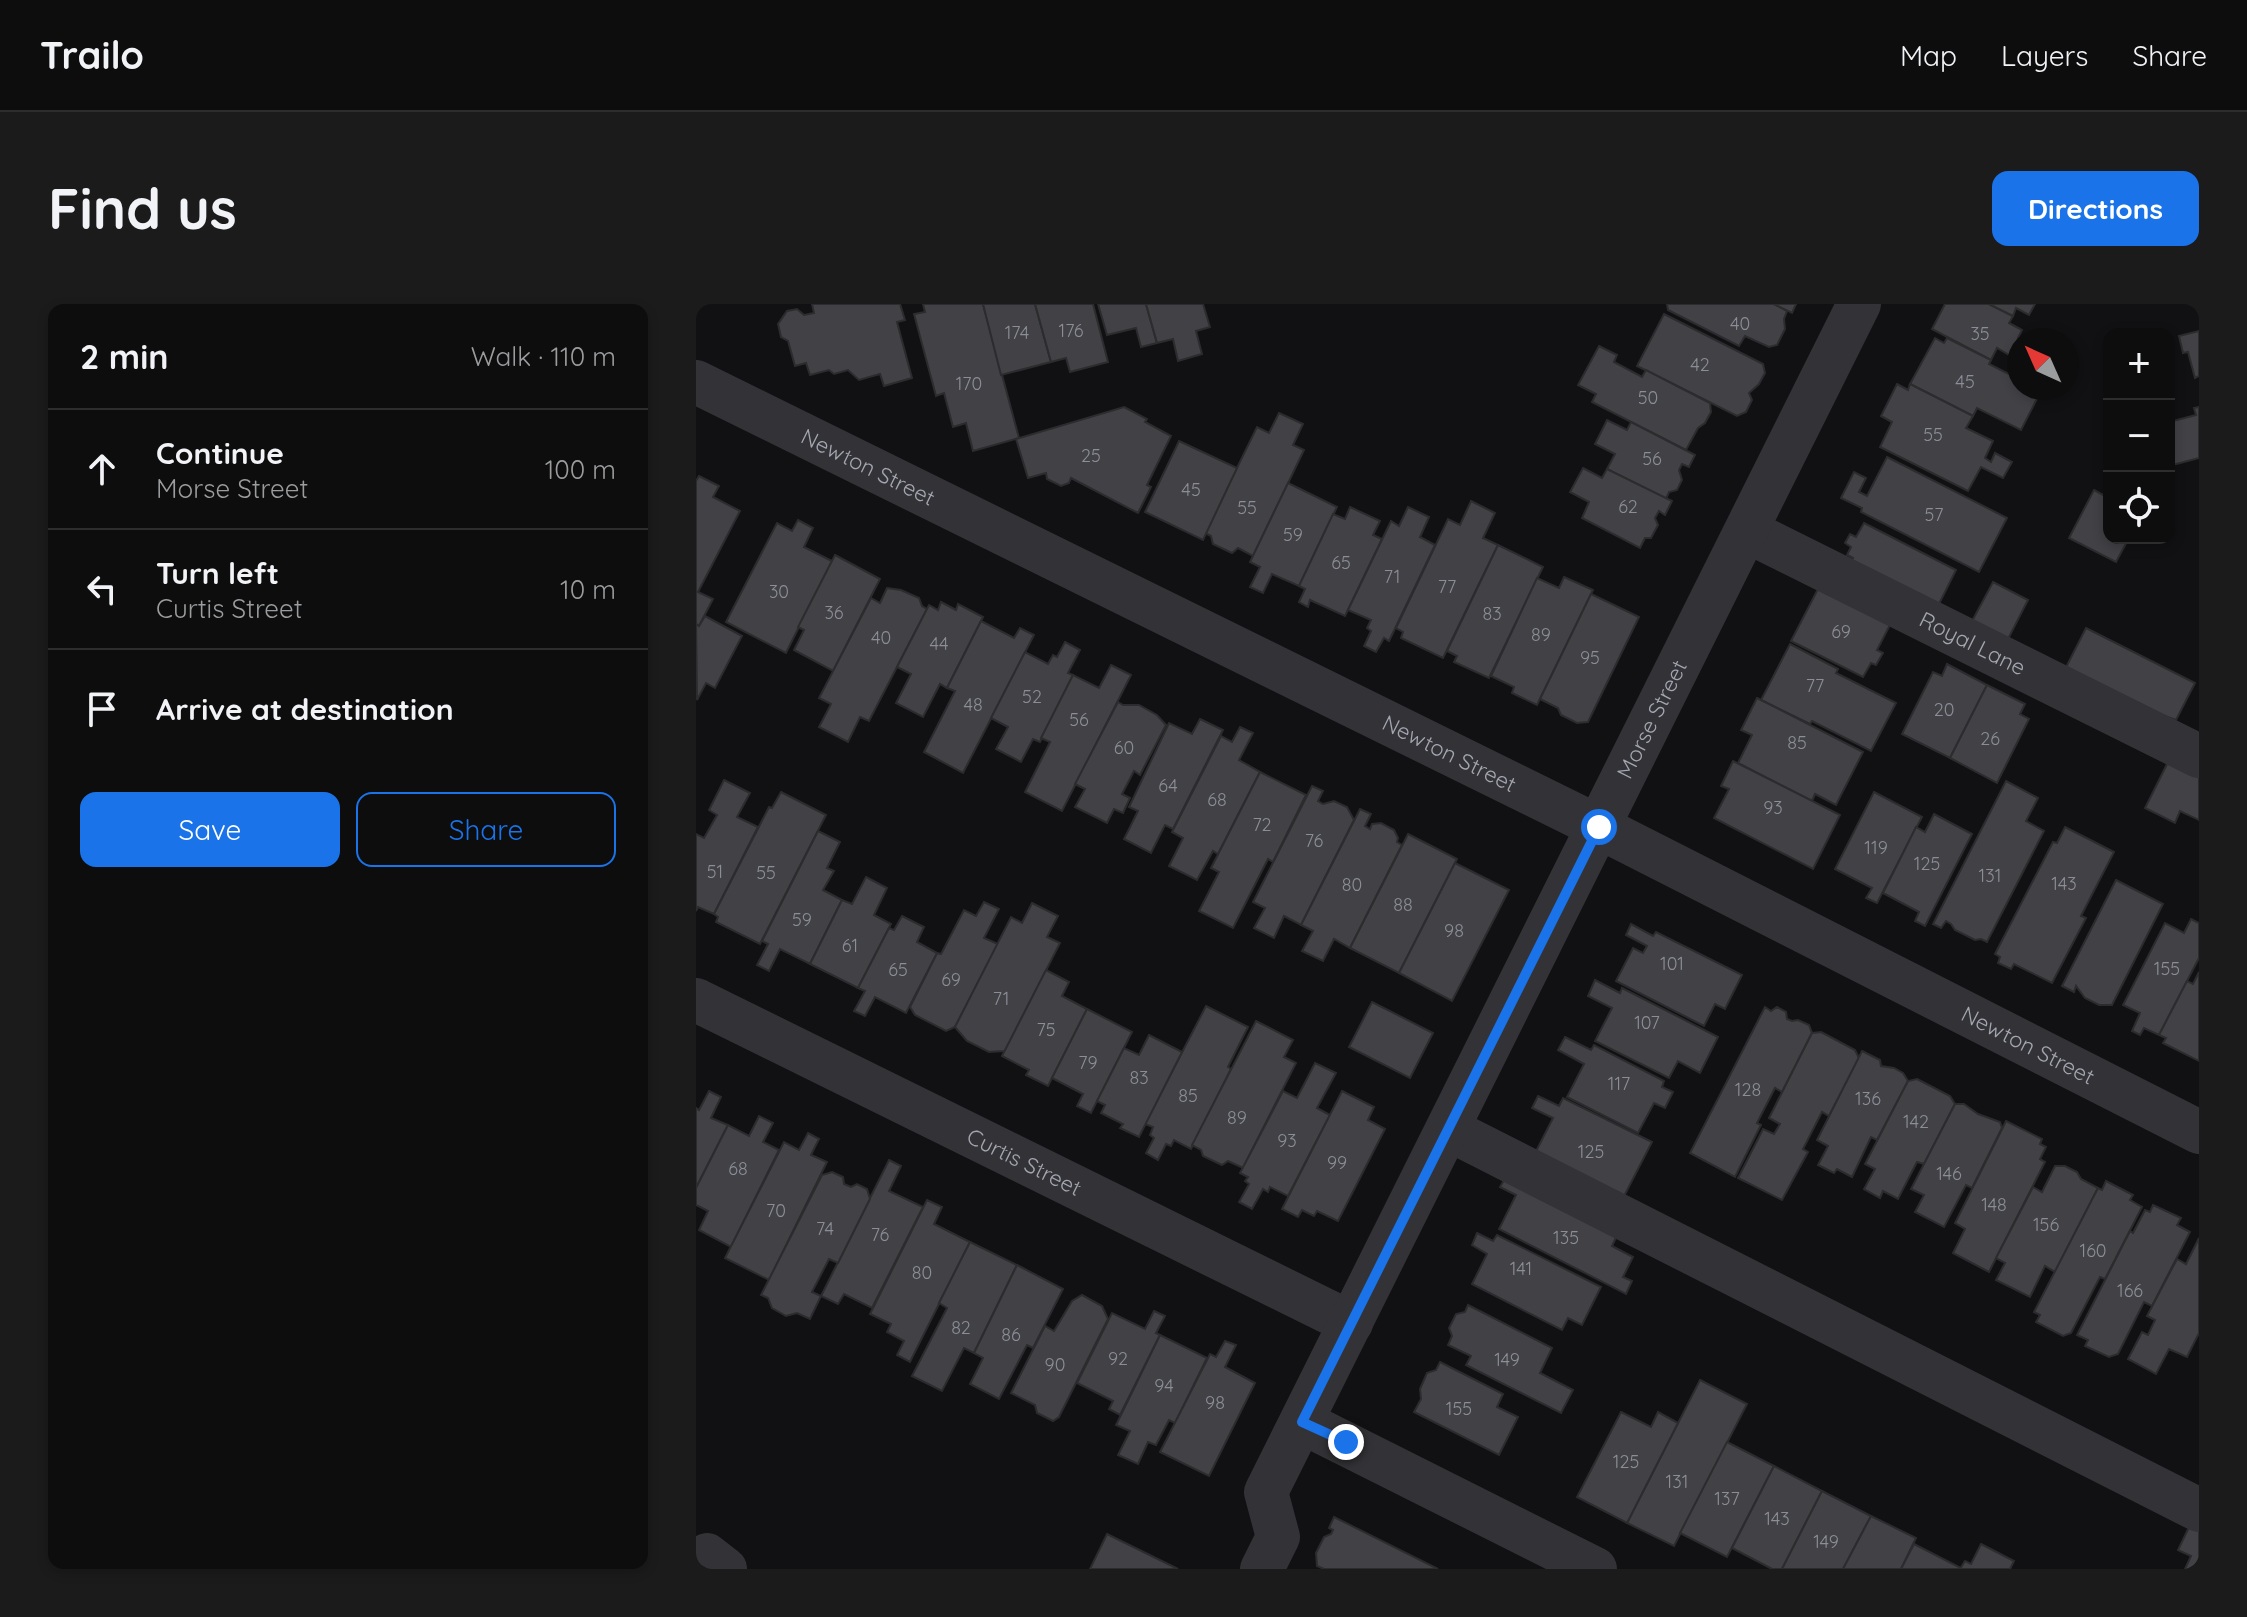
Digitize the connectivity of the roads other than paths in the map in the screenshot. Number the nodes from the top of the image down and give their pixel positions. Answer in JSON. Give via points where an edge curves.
{"nodes":[{"id":1,"x":1859,"y":304,"type":"edge"},
{"id":2,"x":696,"y":382,"type":"edge"},
{"id":3,"x":1747,"y":531,"type":"junction"},
{"id":4,"x":2199,"y":756,"type":"edge"},
{"id":5,"x":1599,"y":827,"type":"junction"},
{"id":6,"x":696,"y":1000,"type":"edge"},
{"id":7,"x":1448,"y":1129,"type":"junction"},
{"id":8,"x":2199,"y":1132,"type":"edge"},
{"id":9,"x":1351,"y":1323,"type":"junction"},
{"id":10,"x":1302,"y":1422,"type":"junction"},
{"id":11,"x":2199,"y":1510,"type":"edge"},
{"id":12,"x":1262,"y":1569,"type":"edge"},
{"id":13,"x":1595,"y":1569,"type":"edge"}],
"edges":[{"from":1,"to":3,"type":"street","name":"Morse Street"},
{"from":2,"to":5,"type":"street","name":"Newton Street"},
{"from":3,"to":4,"type":"street","name":"Royal Lane"},
{"from":3,"to":5,"type":"street","name":"Morse Street"},
{"from":5,"to":7,"type":"street","name":"Morse Street"},
{"from":5,"to":8,"type":"street","name":"Newton Street"},
{"from":6,"to":9,"type":"street","name":"Curtis Street"},
{"from":7,"to":9,"type":"street","name":"Morse Street"},
{"from":7,"to":11,"type":"street"},
{"from":9,"to":10,"type":"street","name":"Morse Street"},
{"from":10,"to":12,"type":"street","name":"Morse Street","via":[[1266,1492],[1278,1537]]},
{"from":10,"to":13,"type":"street"}]}
